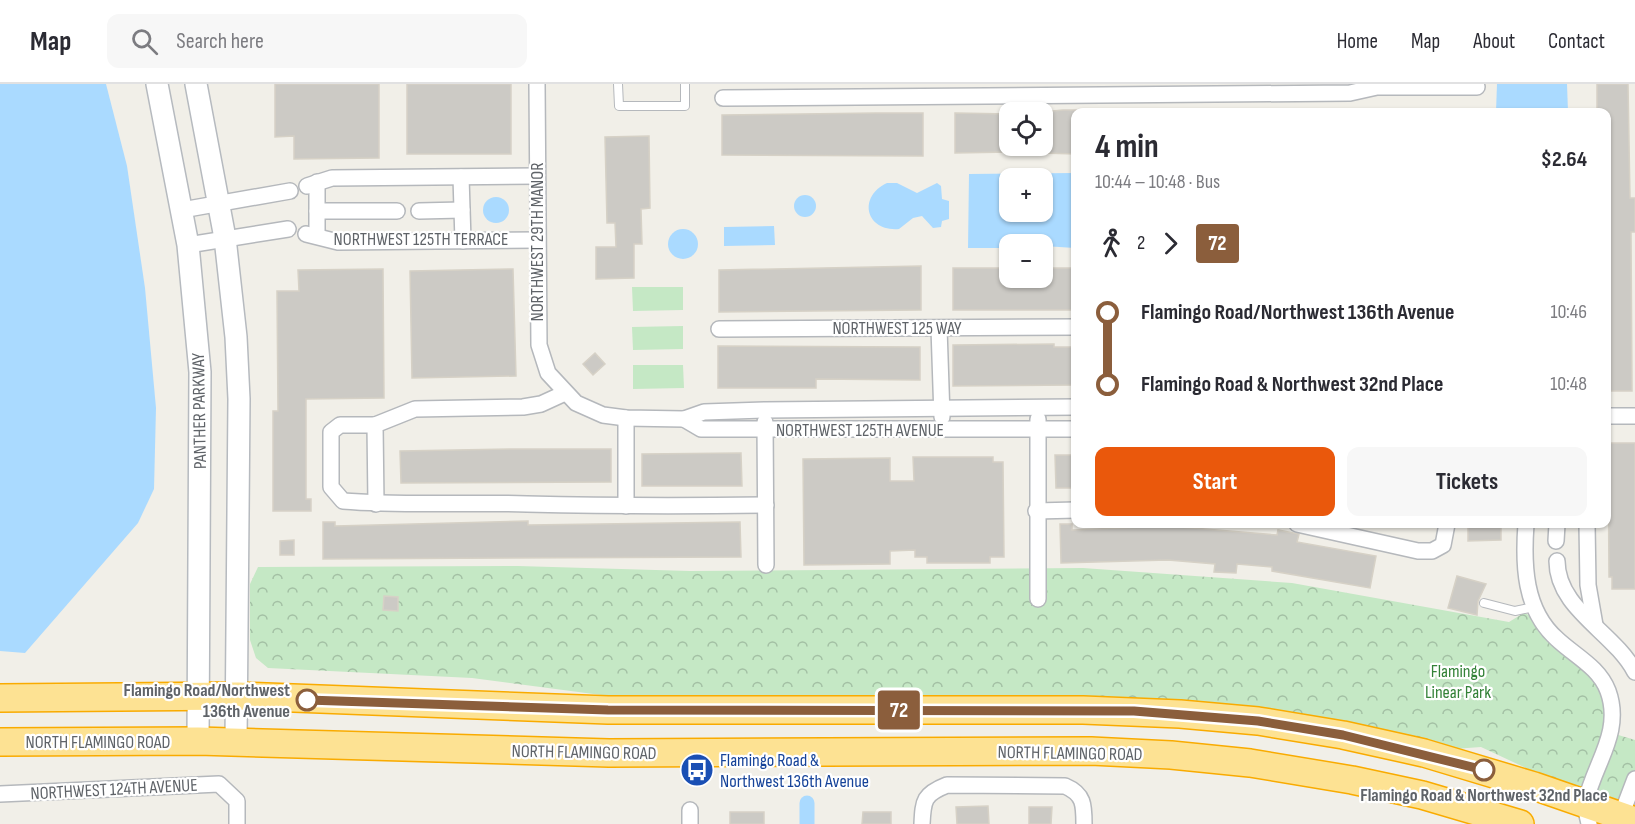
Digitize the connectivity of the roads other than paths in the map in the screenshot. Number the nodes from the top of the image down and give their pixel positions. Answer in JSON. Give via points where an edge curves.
{"nodes":[{"id":1,"x":157,"y":84,"type":"edge"},
{"id":2,"x":196,"y":84,"type":"edge"},
{"id":3,"x":537,"y":84,"type":"edge"},
{"id":4,"x":618,"y":84,"type":"edge"},
{"id":5,"x":685,"y":84,"type":"edge"},
{"id":6,"x":1364,"y":87,"type":"edge"},
{"id":7,"x":1478,"y":87,"type":"dead end"},
{"id":8,"x":934,"y":91,"type":"edge"},
{"id":9,"x":723,"y":98,"type":"dead end"},
{"id":10,"x":537,"y":176,"type":"junction"},
{"id":11,"x":461,"y":177,"type":"junction"},
{"id":12,"x":290,"y":191,"type":"dead end"},
{"id":13,"x":220,"y":203,"type":"junction"},
{"id":14,"x":182,"y":210,"type":"junction"},
{"id":15,"x":462,"y":210,"type":"junction"},
{"id":16,"x":397,"y":211,"type":"dead end"},
{"id":17,"x":419,"y":211,"type":"dead end"},
{"id":18,"x":317,"y":212,"type":"junction"},
{"id":19,"x":288,"y":229,"type":"dead end"},
{"id":20,"x":225,"y":238,"type":"junction"},
{"id":21,"x":537,"y":240,"type":"junction"},
{"id":22,"x":463,"y":241,"type":"junction"},
{"id":23,"x":188,"y":245,"type":"junction"},
{"id":24,"x":1071,"y":327,"type":"edge"},
{"id":25,"x":939,"y":328,"type":"junction"},
{"id":26,"x":719,"y":329,"type":"dead end"},
{"id":27,"x":565,"y":393,"type":"junction"},
{"id":28,"x":1039,"y":407,"type":"junction"},
{"id":29,"x":1071,"y":407,"type":"edge"},
{"id":30,"x":943,"y":408,"type":"junction"},
{"id":31,"x":765,"y":410,"type":"junction"},
{"id":32,"x":1611,"y":416,"type":"edge"},
{"id":33,"x":1635,"y":416,"type":"edge"},
{"id":34,"x":626,"y":418,"type":"junction"},
{"id":35,"x":684,"y":419,"type":"junction"},
{"id":36,"x":375,"y":425,"type":"junction"},
{"id":37,"x":942,"y":429,"type":"junction"},
{"id":38,"x":1038,"y":429,"type":"junction"},
{"id":39,"x":1071,"y":429,"type":"edge"},
{"id":40,"x":765,"y":430,"type":"junction"},
{"id":41,"x":376,"y":504,"type":"junction"},
{"id":42,"x":766,"y":505,"type":"junction"},
{"id":43,"x":626,"y":506,"type":"junction"},
{"id":44,"x":1071,"y":510,"type":"edge"},
{"id":45,"x":1036,"y":511,"type":"junction"},
{"id":46,"x":1315,"y":528,"type":"edge"},
{"id":47,"x":1446,"y":528,"type":"edge"},
{"id":48,"x":1526,"y":528,"type":"edge"},
{"id":49,"x":1557,"y":528,"type":"edge"},
{"id":50,"x":1587,"y":528,"type":"edge"},
{"id":51,"x":1556,"y":541,"type":"dead end"},
{"id":52,"x":1557,"y":561,"type":"dead end"},
{"id":53,"x":766,"y":565,"type":"dead end"},
{"id":54,"x":1038,"y":599,"type":"dead end"},
{"id":55,"x":1484,"y":603,"type":"dead end"},
{"id":56,"x":1534,"y":607,"type":"junction"},
{"id":57,"x":1595,"y":625,"type":"junction"},
{"id":58,"x":1635,"y":672,"type":"edge"},
{"id":59,"x":199,"y":695,"type":"junction"},
{"id":60,"x":238,"y":696,"type":"junction"},
{"id":61,"x":0,"y":698,"type":"edge"},
{"id":62,"x":198,"y":741,"type":"junction"},
{"id":63,"x":0,"y":742,"type":"edge"},
{"id":64,"x":236,"y":742,"type":"junction"},
{"id":65,"x":1635,"y":779,"type":"edge"},
{"id":66,"x":0,"y":794,"type":"edge"},
{"id":67,"x":1587,"y":814,"type":"edge"},
{"id":68,"x":1625,"y":821,"type":"edge"},
{"id":69,"x":237,"y":824,"type":"edge"},
{"id":70,"x":922,"y":824,"type":"edge"},
{"id":71,"x":1084,"y":824,"type":"edge"},
{"id":72,"x":1520,"y":824,"type":"edge"}],
"edges":[{"from":1,"to":14,"type":"main road","name":"PANTHER PARKWAY"},
{"from":2,"to":13,"type":"main road"},
{"from":3,"to":10,"type":"street","name":"NORTHWEST 29TH MANOR"},
{"from":4,"to":5,"type":"lane","via":[[618,106],[685,106]]},
{"from":6,"to":7,"type":"street"},
{"from":6,"to":8,"type":"street","via":[[1350,93]]},
{"from":8,"to":9,"type":"street"},
{"from":10,"to":11,"type":"street"},
{"from":10,"to":21,"type":"street","name":"NORTHWEST 29TH MANOR"},
{"from":11,"to":15,"type":"street"},
{"from":11,"to":18,"type":"street","via":[[332,178],[312,184]]},
{"from":12,"to":13,"type":"street"},
{"from":13,"to":14,"type":"street"},
{"from":13,"to":20,"type":"main road"},
{"from":14,"to":23,"type":"main road","name":"PANTHER PARKWAY"},
{"from":15,"to":17,"type":"street"},
{"from":15,"to":22,"type":"street"},
{"from":16,"to":18,"type":"street"},
{"from":18,"to":22,"type":"street","name":"NORTHWEST 125TH TERRACE","via":[[312,235],[338,242]]},
{"from":19,"to":20,"type":"street"},
{"from":20,"to":23,"type":"street"},
{"from":20,"to":60,"type":"main road","via":[[239,399]]},
{"from":21,"to":22,"type":"street","name":"NORTHWEST 125TH TERRACE"},
{"from":21,"to":27,"type":"street","name":"NORTHWEST 29TH MANOR","via":[[539,345],[548,373]]},
{"from":23,"to":59,"type":"main road","name":"PANTHER PARKWAY","via":[[200,372]]},
{"from":24,"to":25,"type":"street","name":"NORTHWEST 125 WAY"},
{"from":25,"to":26,"type":"street","name":"NORTHWEST 125 WAY"},
{"from":25,"to":30,"type":"street"},
{"from":27,"to":34,"type":"street","name":"NORTHWEST 125TH AVENUE","via":[[588,410]]},
{"from":27,"to":36,"type":"street","via":[[523,407],[415,409]]},
{"from":28,"to":29,"type":"street","name":"NORTHWEST 125TH AVENUE"},
{"from":28,"to":30,"type":"street","name":"NORTHWEST 125TH AVENUE"},
{"from":28,"to":38,"type":"street"},
{"from":30,"to":31,"type":"street","name":"NORTHWEST 125TH AVENUE"},
{"from":30,"to":37,"type":"street"},
{"from":31,"to":35,"type":"street","name":"NORTHWEST 125TH AVENUE","via":[[704,412]]},
{"from":31,"to":40,"type":"street"},
{"from":32,"to":33,"type":"street"},
{"from":34,"to":35,"type":"street","name":"NORTHWEST 125TH AVENUE"},
{"from":34,"to":43,"type":"street"},
{"from":35,"to":40,"type":"street","name":"NORTHWEST 125TH AVENUE","via":[[701,429]]},
{"from":36,"to":41,"type":"street"},
{"from":36,"to":41,"type":"street","via":[[340,425],[331,432],[330,465],[336,496],[343,501]]},
{"from":37,"to":38,"type":"street","name":"NORTHWEST 125TH AVENUE"},
{"from":37,"to":40,"type":"street","name":"NORTHWEST 125TH AVENUE"},
{"from":38,"to":39,"type":"street","name":"NORTHWEST 125TH AVENUE"},
{"from":38,"to":45,"type":"street"},
{"from":40,"to":42,"type":"street"},
{"from":41,"to":43,"type":"street"},
{"from":42,"to":43,"type":"street"},
{"from":42,"to":53,"type":"street"},
{"from":44,"to":45,"type":"street"},
{"from":45,"to":54,"type":"street"},
{"from":46,"to":47,"type":"street","via":[[1432,552],[1443,545]]},
{"from":48,"to":56,"type":"street","via":[[1526,583]]},
{"from":49,"to":51,"type":"street"},
{"from":50,"to":57,"type":"street","via":[[1588,585]]},
{"from":52,"to":57,"type":"street","via":[[1557,575],[1578,611]]},
{"from":55,"to":56,"type":"lane","via":[[1515,611]]},
{"from":56,"to":67,"type":"street","via":[[1555,638],[1587,662],[1608,690],[1613,717],[1609,741]]},
{"from":57,"to":58,"type":"street","via":[[1627,656]]},
{"from":59,"to":60,"type":"highway"},
{"from":59,"to":61,"type":"highway"},
{"from":59,"to":62,"type":"main road","name":"PANTHER PARKWAY"},
{"from":60,"to":64,"type":"main road"},
{"from":60,"to":67,"type":"highway","via":[[608,710],[1083,710],[1180,714],[1258,721],[1343,735],[1454,761]]},
{"from":62,"to":63,"type":"highway","name":"NORTH FLAMINGO ROAD"},
{"from":62,"to":64,"type":"highway","name":"NORTH FLAMINGO ROAD"},
{"from":64,"to":72,"type":"highway","name":"NORTH FLAMINGO ROAD","via":[[609,753],[1090,751],[1171,755],[1353,780],[1422,795]]},
{"from":65,"to":68,"type":"street"},
{"from":66,"to":69,"type":"street","name":"NORTHWEST 124TH AVENUE","via":[[219,784],[237,801]]},
{"from":67,"to":68,"type":"highway"},
{"from":70,"to":71,"type":"street","via":[[922,804],[930,791],[947,785],[1065,786],[1077,791],[1084,803]]}]}
